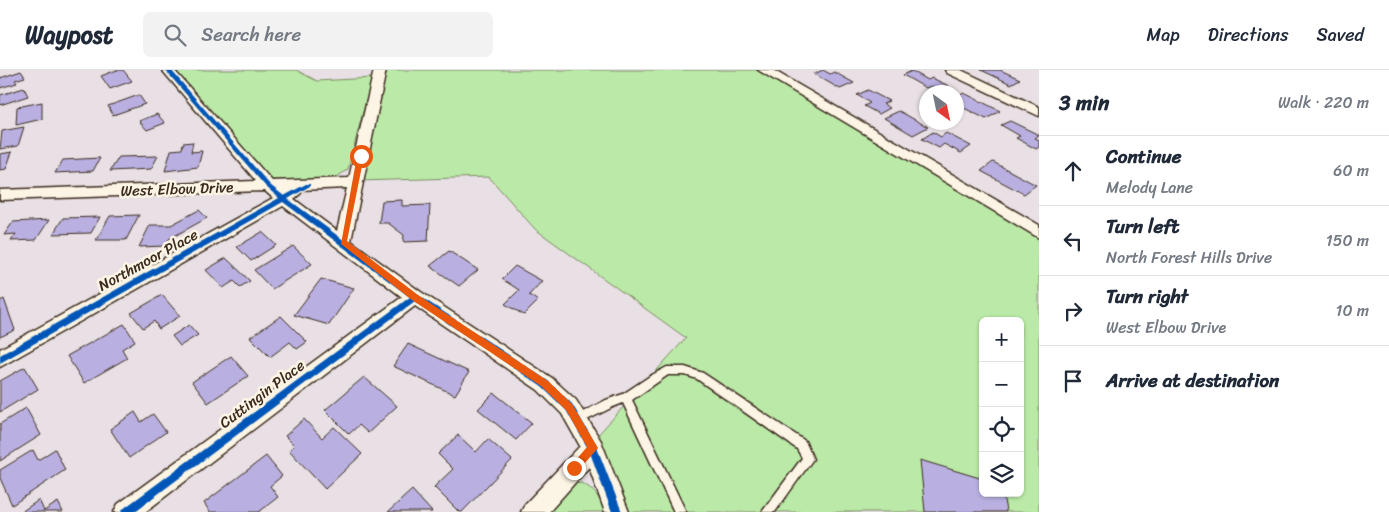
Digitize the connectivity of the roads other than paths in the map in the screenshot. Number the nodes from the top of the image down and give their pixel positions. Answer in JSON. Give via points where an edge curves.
{"nodes":[{"id":1,"x":168,"y":70,"type":"edge"},
{"id":2,"x":380,"y":70,"type":"edge"},
{"id":3,"x":764,"y":70,"type":"edge"},
{"id":4,"x":951,"y":70,"type":"edge"},
{"id":5,"x":1039,"y":112,"type":"edge"},
{"id":6,"x":355,"y":183,"type":"junction"},
{"id":7,"x":308,"y":185,"type":"junction"},
{"id":8,"x":268,"y":186,"type":"junction"},
{"id":9,"x":0,"y":195,"type":"edge"},
{"id":10,"x":284,"y":199,"type":"junction"},
{"id":11,"x":1039,"y":232,"type":"edge"},
{"id":12,"x":343,"y":242,"type":"junction"},
{"id":13,"x":415,"y":297,"type":"junction"},
{"id":14,"x":0,"y":359,"type":"edge"},
{"id":15,"x":626,"y":398,"type":"junction"},
{"id":16,"x":577,"y":420,"type":"junction"},
{"id":17,"x":593,"y":448,"type":"junction"},
{"id":18,"x":126,"y":512,"type":"edge"},
{"id":19,"x":533,"y":512,"type":"edge"},
{"id":20,"x":617,"y":512,"type":"edge"},
{"id":21,"x":680,"y":512,"type":"edge"},
{"id":22,"x":768,"y":512,"type":"edge"}],
"edges":[{"from":1,"to":8,"type":"street"},
{"from":2,"to":6,"type":"street"},
{"from":3,"to":11,"type":"street"},
{"from":4,"to":5,"type":"street"},
{"from":6,"to":7,"type":"street","name":"West Elbow Drive"},
{"from":6,"to":12,"type":"street"},
{"from":7,"to":8,"type":"street","name":"West Elbow Drive"},
{"from":7,"to":10,"type":"street","name":"Northmoor Place"},
{"from":8,"to":9,"type":"street","name":"West Elbow Drive"},
{"from":8,"to":10,"type":"street"},
{"from":10,"to":12,"type":"street"},
{"from":10,"to":14,"type":"street","name":"Northmoor Place"},
{"from":12,"to":13,"type":"street"},
{"from":13,"to":16,"type":"street","via":[[545,384],[569,407]]},
{"from":13,"to":18,"type":"street","name":"Cuttingin Place"},
{"from":15,"to":16,"type":"lane"},
{"from":15,"to":21,"type":"lane"},
{"from":15,"to":22,"type":"lane","via":[[667,372],[685,371],[719,388],[801,445],[808,459]]},
{"from":16,"to":17,"type":"street"},
{"from":17,"to":19,"type":"street"},
{"from":17,"to":20,"type":"street"}]}
